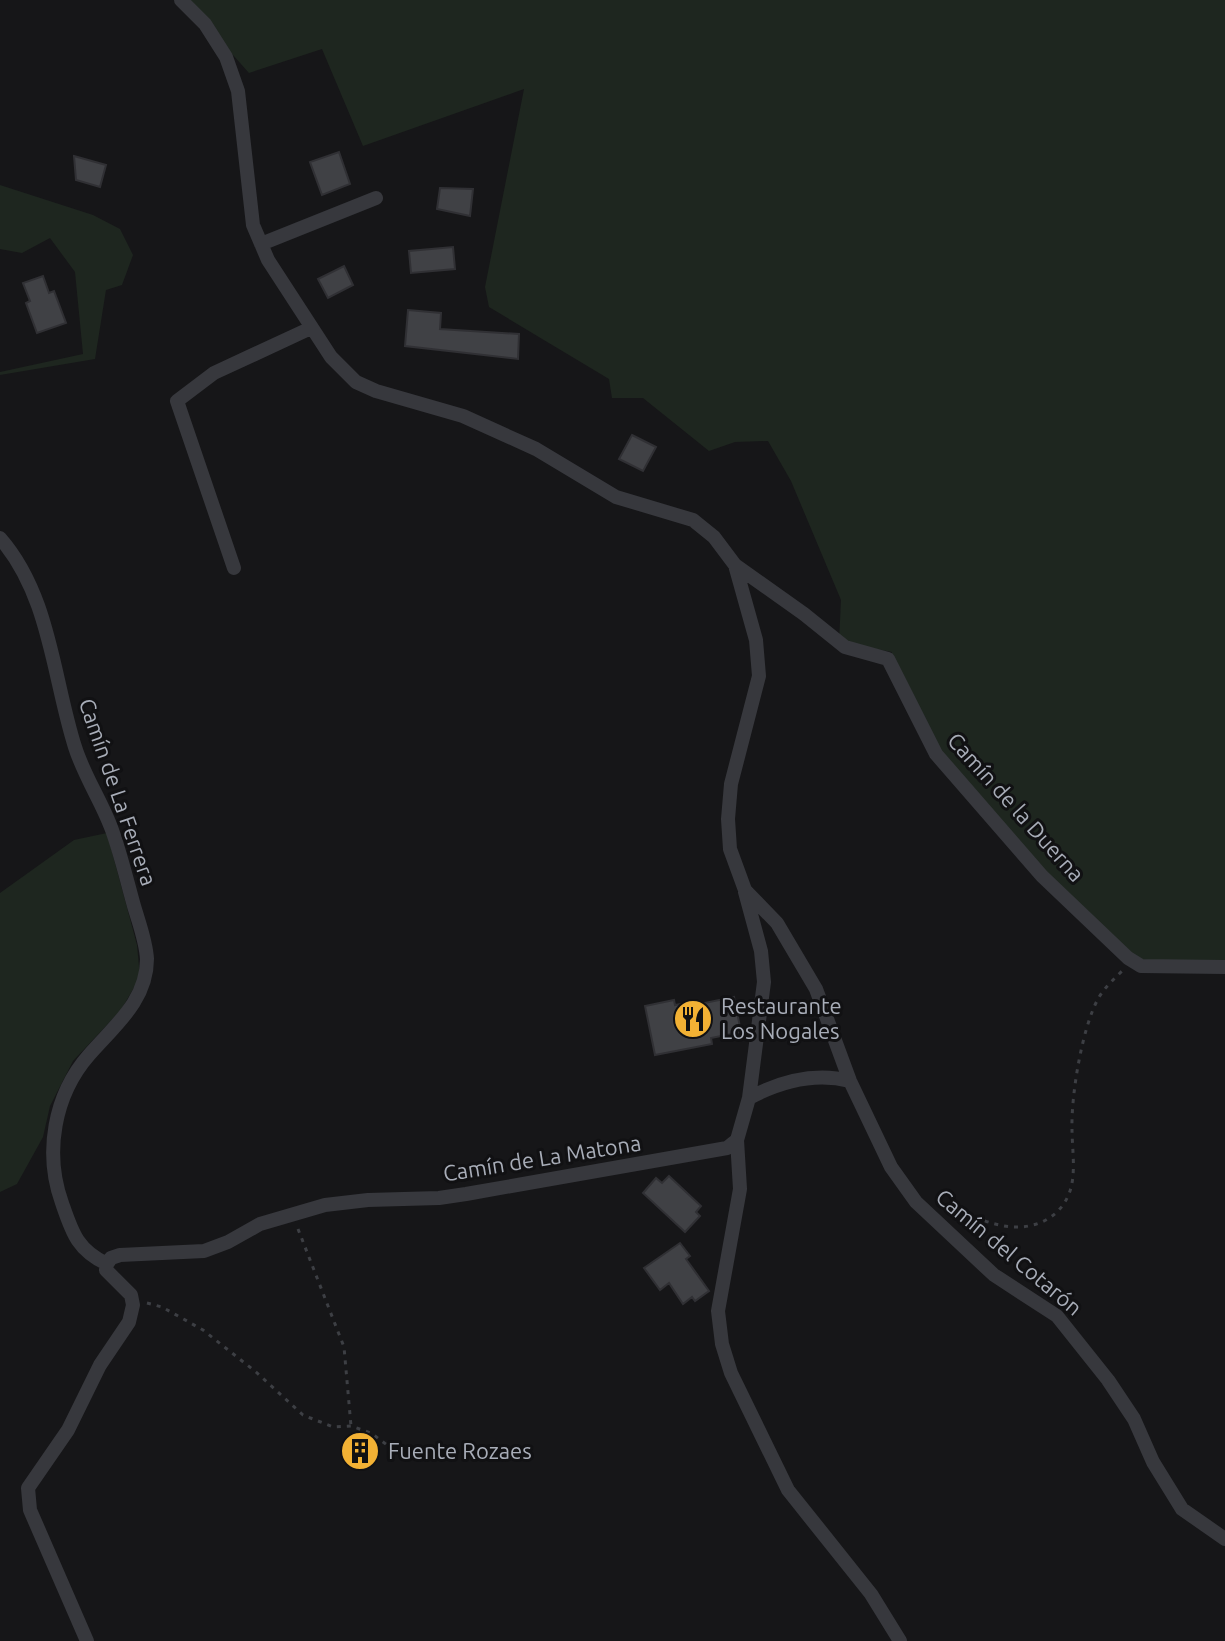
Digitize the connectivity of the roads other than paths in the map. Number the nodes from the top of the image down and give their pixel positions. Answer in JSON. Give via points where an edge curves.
{"nodes":[{"id":1,"x":181,"y":0,"type":"edge"},
{"id":2,"x":376,"y":198,"type":"dead end"},
{"id":3,"x":261,"y":244,"type":"junction"},
{"id":4,"x":311,"y":328,"type":"junction"},
{"id":5,"x":0,"y":538,"type":"edge"},
{"id":6,"x":735,"y":565,"type":"junction"},
{"id":7,"x":234,"y":568,"type":"dead end"},
{"id":8,"x":745,"y":890,"type":"junction"},
{"id":9,"x":1225,"y":967,"type":"edge"},
{"id":10,"x":850,"y":1081,"type":"junction"},
{"id":11,"x":749,"y":1098,"type":"junction"},
{"id":12,"x":737,"y":1140,"type":"junction"},
{"id":13,"x":107,"y":1264,"type":"junction"},
{"id":14,"x":1225,"y":1539,"type":"edge"},
{"id":15,"x":87,"y":1641,"type":"edge"},
{"id":16,"x":900,"y":1641,"type":"edge"}],
"edges":[{"from":1,"to":3,"type":"street","name":"Camín del Cotarón","via":[[226,57],[238,91],[253,225]]},
{"from":2,"to":3,"type":"street"},
{"from":3,"to":4,"type":"street","name":"Camín del Cotarón"},
{"from":4,"to":6,"type":"street","name":"Camín del Cotarón","via":[[356,382],[463,416],[536,449],[616,497],[693,520]]},
{"from":4,"to":7,"type":"street","via":[[214,373],[177,401]]},
{"from":5,"to":13,"type":"street","name":"Camín de La Ferrera","via":[[15,558],[45,628],[75,748],[112,830],[145,945],[141,993],[78,1069],[53,1134],[58,1194],[73,1234],[86,1252]]},
{"from":6,"to":8,"type":"street","name":"Camín del Cotarón","via":[[756,640],[759,676],[731,784],[728,819],[730,849]]},
{"from":6,"to":9,"type":"street","name":"Camín de la Duerna","via":[[845,647],[888,659],[936,754],[1042,876],[1135,962]]},
{"from":8,"to":10,"type":"street","name":"Camín del Cotarón","via":[[777,923],[816,989]]},
{"from":8,"to":11,"type":"street","via":[[764,982]]},
{"from":10,"to":11,"type":"street","via":[[813,1077]]},
{"from":10,"to":14,"type":"street","name":"Camín del Cotarón","via":[[891,1167],[916,1202],[994,1275],[1057,1316],[1134,1419],[1182,1509]]},
{"from":11,"to":12,"type":"street"},
{"from":12,"to":13,"type":"street","name":"Camín de La Matona","via":[[714,1152],[466,1194],[325,1205],[260,1224],[204,1251],[120,1255]]},
{"from":12,"to":16,"type":"street","via":[[740,1189],[718,1311],[731,1373],[788,1490],[871,1594]]},
{"from":13,"to":15,"type":"street","name":"Camín de La Ferrera","via":[[106,1270],[132,1298],[129,1322],[100,1365],[68,1430],[28,1488],[30,1510]]}]}
